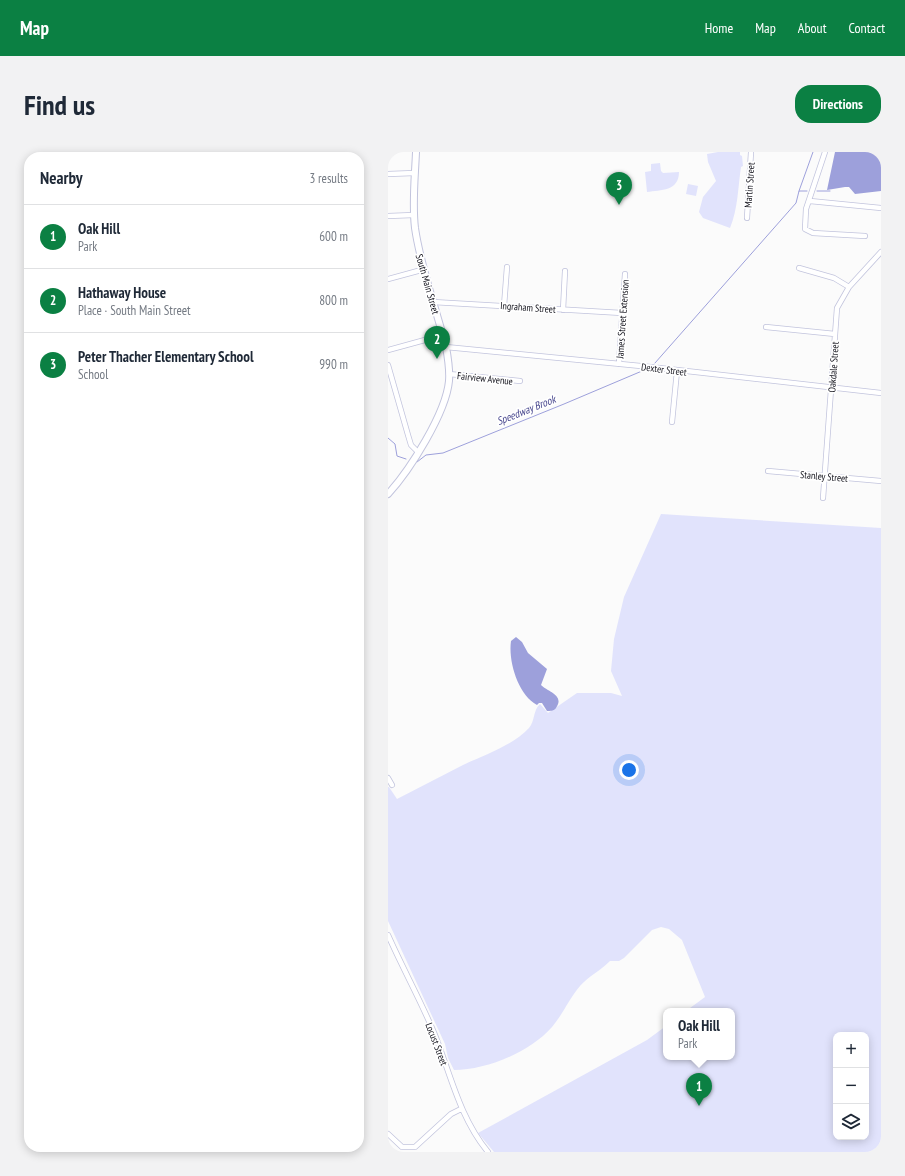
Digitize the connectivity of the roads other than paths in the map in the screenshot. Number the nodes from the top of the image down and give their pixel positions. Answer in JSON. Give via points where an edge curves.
{"nodes":[{"id":1,"x":416,"y":152,"type":"edge"},
{"id":2,"x":751,"y":152,"type":"edge"},
{"id":3,"x":825,"y":152,"type":"edge"},
{"id":4,"x":415,"y":173,"type":"junction"},
{"id":5,"x":388,"y":174,"type":"edge"},
{"id":6,"x":810,"y":201,"type":"junction"},
{"id":7,"x":881,"y":208,"type":"edge"},
{"id":8,"x":414,"y":215,"type":"junction"},
{"id":9,"x":388,"y":216,"type":"edge"},
{"id":10,"x":747,"y":218,"type":"dead end"},
{"id":11,"x":865,"y":236,"type":"dead end"},
{"id":12,"x":881,"y":252,"type":"edge"},
{"id":13,"x":507,"y":267,"type":"dead end"},
{"id":14,"x":798,"y":268,"type":"dead end"},
{"id":15,"x":425,"y":270,"type":"junction"},
{"id":16,"x":566,"y":271,"type":"dead end"},
{"id":17,"x":625,"y":274,"type":"dead end"},
{"id":18,"x":388,"y":280,"type":"edge"},
{"id":19,"x":849,"y":286,"type":"junction"},
{"id":20,"x":434,"y":302,"type":"junction"},
{"id":21,"x":504,"y":306,"type":"junction"},
{"id":22,"x":563,"y":310,"type":"junction"},
{"id":23,"x":622,"y":313,"type":"junction"},
{"id":24,"x":766,"y":327,"type":"dead end"},
{"id":25,"x":835,"y":334,"type":"junction"},
{"id":26,"x":443,"y":335,"type":"junction"},
{"id":27,"x":446,"y":347,"type":"junction"},
{"id":28,"x":388,"y":350,"type":"edge"},
{"id":29,"x":619,"y":364,"type":"junction"},
{"id":30,"x":388,"y":365,"type":"edge"},
{"id":31,"x":676,"y":371,"type":"junction"},
{"id":32,"x":449,"y":374,"type":"junction"},
{"id":33,"x":520,"y":381,"type":"dead end"},
{"id":34,"x":831,"y":387,"type":"junction"},
{"id":35,"x":881,"y":393,"type":"edge"},
{"id":36,"x":672,"y":422,"type":"dead end"},
{"id":37,"x":418,"y":452,"type":"junction"},
{"id":38,"x":768,"y":471,"type":"dead end"},
{"id":39,"x":826,"y":476,"type":"junction"},
{"id":40,"x":881,"y":481,"type":"edge"},
{"id":41,"x":388,"y":494,"type":"edge"},
{"id":42,"x":823,"y":498,"type":"dead end"},
{"id":43,"x":388,"y":778,"type":"edge"},
{"id":44,"x":392,"y":785,"type":"dead end"},
{"id":45,"x":388,"y":935,"type":"edge"},
{"id":46,"x":461,"y":1109,"type":"junction"},
{"id":47,"x":388,"y":1134,"type":"edge"},
{"id":48,"x":488,"y":1152,"type":"edge"}],
"edges":[{"from":1,"to":4,"type":"main road","name":"South Main Street"},
{"from":2,"to":10,"type":"street","name":"Martin Street"},
{"from":3,"to":6,"type":"street"},
{"from":4,"to":5,"type":"street"},
{"from":4,"to":8,"type":"main road","name":"South Main Street"},
{"from":6,"to":7,"type":"street"},
{"from":6,"to":11,"type":"street","via":[[804,224],[807,231]]},
{"from":8,"to":9,"type":"street"},
{"from":8,"to":15,"type":"main road","name":"South Main Street","via":[[419,251]]},
{"from":12,"to":19,"type":"street","name":"Oakdale Street"},
{"from":13,"to":21,"type":"street"},
{"from":14,"to":19,"type":"street","via":[[834,278]]},
{"from":15,"to":18,"type":"street"},
{"from":15,"to":20,"type":"main road","name":"South Main Street"},
{"from":16,"to":22,"type":"street"},
{"from":17,"to":23,"type":"street","name":"James Street Extension"},
{"from":19,"to":25,"type":"street","name":"Oakdale Street","via":[[837,308]]},
{"from":20,"to":21,"type":"street","name":"Ingraham Street"},
{"from":20,"to":26,"type":"main road","name":"South Main Street"},
{"from":21,"to":22,"type":"street","name":"Ingraham Street"},
{"from":22,"to":23,"type":"street","name":"Ingraham Street"},
{"from":23,"to":29,"type":"street","name":"James Street Extension"},
{"from":24,"to":25,"type":"street"},
{"from":25,"to":34,"type":"street","name":"Oakdale Street"},
{"from":26,"to":27,"type":"main road","name":"South Main Street"},
{"from":26,"to":28,"type":"street"},
{"from":27,"to":29,"type":"street","name":"Dexter Street"},
{"from":27,"to":32,"type":"main road","name":"South Main Street"},
{"from":29,"to":31,"type":"street","name":"Dexter Street"},
{"from":30,"to":37,"type":"street","via":[[411,445]]},
{"from":31,"to":34,"type":"street","name":"Dexter Street"},
{"from":31,"to":36,"type":"street"},
{"from":32,"to":33,"type":"street","name":"Fairview Avenue"},
{"from":32,"to":37,"type":"main road","name":"South Main Street","via":[[444,400]]},
{"from":34,"to":35,"type":"street","name":"Dexter Street"},
{"from":34,"to":39,"type":"street","name":"Oakdale Street"},
{"from":37,"to":41,"type":"main road","name":"South Main Street"},
{"from":38,"to":39,"type":"street","name":"Stanley Street"},
{"from":39,"to":40,"type":"street","name":"Stanley Street"},
{"from":39,"to":42,"type":"street","name":"Oakdale Street"},
{"from":43,"to":44,"type":"street"},
{"from":45,"to":46,"type":"street","name":"Locust Street","via":[[435,1035]]},
{"from":46,"to":47,"type":"street","via":[[451,1114],[415,1147],[402,1147]]},
{"from":46,"to":48,"type":"street","name":"Locust Street","via":[[471,1129]]}]}
